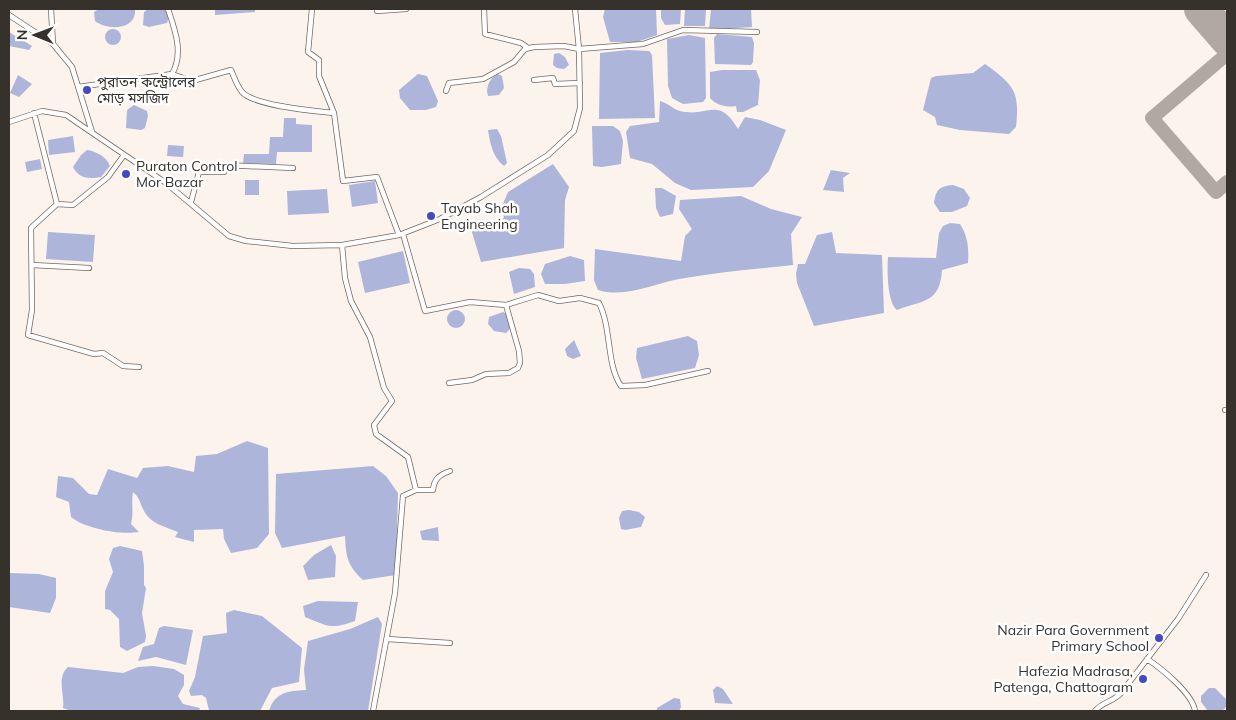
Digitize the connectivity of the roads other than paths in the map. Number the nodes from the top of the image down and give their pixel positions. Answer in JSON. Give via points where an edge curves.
{"nodes":[{"id":1,"x":51,"y":9,"type":"edge"},
{"id":2,"x":168,"y":9,"type":"edge"},
{"id":3,"x":312,"y":9,"type":"edge"},
{"id":4,"x":377,"y":9,"type":"edge"},
{"id":5,"x":406,"y":9,"type":"edge"},
{"id":6,"x":484,"y":9,"type":"edge"},
{"id":7,"x":576,"y":9,"type":"edge"},
{"id":8,"x":9,"y":15,"type":"edge"},
{"id":9,"x":757,"y":32,"type":"dead end"},
{"id":10,"x":53,"y":44,"type":"junction"},
{"id":11,"x":528,"y":48,"type":"junction"},
{"id":12,"x":579,"y":49,"type":"junction"},
{"id":13,"x":172,"y":74,"type":"junction"},
{"id":14,"x":534,"y":80,"type":"dead end"},
{"id":15,"x":580,"y":83,"type":"junction"},
{"id":16,"x":78,"y":87,"type":"junction"},
{"id":17,"x":446,"y":92,"type":"dead end"},
{"id":18,"x":34,"y":113,"type":"junction"},
{"id":19,"x":334,"y":113,"type":"junction"},
{"id":20,"x":9,"y":122,"type":"edge"},
{"id":21,"x":92,"y":132,"type":"junction"},
{"id":22,"x":124,"y":155,"type":"junction"},
{"id":23,"x":293,"y":168,"type":"dead end"},
{"id":24,"x":191,"y":202,"type":"junction"},
{"id":25,"x":57,"y":204,"type":"junction"},
{"id":26,"x":401,"y":234,"type":"junction"},
{"id":27,"x":342,"y":245,"type":"junction"},
{"id":28,"x":32,"y":265,"type":"junction"},
{"id":29,"x":89,"y":268,"type":"dead end"},
{"id":30,"x":506,"y":305,"type":"junction"},
{"id":31,"x":139,"y":367,"type":"dead end"},
{"id":32,"x":708,"y":371,"type":"dead end"},
{"id":33,"x":449,"y":383,"type":"dead end"},
{"id":34,"x":450,"y":471,"type":"dead end"},
{"id":35,"x":416,"y":490,"type":"junction"},
{"id":36,"x":1206,"y":575,"type":"dead end"},
{"id":37,"x":387,"y":639,"type":"junction"},
{"id":38,"x":450,"y":643,"type":"dead end"},
{"id":39,"x":1146,"y":659,"type":"junction"},
{"id":40,"x":373,"y":711,"type":"edge"},
{"id":41,"x":1096,"y":711,"type":"edge"},
{"id":42,"x":1195,"y":711,"type":"edge"}],
"edges":[{"from":1,"to":10,"type":"street"},
{"from":2,"to":13,"type":"street","via":[[177,38],[178,64]]},
{"from":3,"to":19,"type":"street","via":[[308,52],[319,60],[319,76]]},
{"from":4,"to":5,"type":"street"},
{"from":6,"to":11,"type":"street","via":[[485,34],[521,43]]},
{"from":7,"to":12,"type":"street"},
{"from":8,"to":10,"type":"street"},
{"from":9,"to":12,"type":"street","via":[[684,30],[643,44]]},
{"from":10,"to":16,"type":"street","via":[[72,67]]},
{"from":11,"to":12,"type":"street","via":[[564,46]]},
{"from":11,"to":17,"type":"street","via":[[514,62],[483,79],[449,83]]},
{"from":12,"to":15,"type":"street"},
{"from":13,"to":16,"type":"street"},
{"from":13,"to":19,"type":"street","via":[[192,81],[231,70],[243,93],[291,108]]},
{"from":14,"to":15,"type":"street","via":[[553,78],[555,84]]},
{"from":15,"to":26,"type":"street","via":[[580,108],[574,131],[563,144],[480,197],[440,219]]},
{"from":16,"to":21,"type":"street"},
{"from":18,"to":20,"type":"street"},
{"from":18,"to":21,"type":"street","via":[[66,115]]},
{"from":18,"to":25,"type":"street"},
{"from":19,"to":26,"type":"street","via":[[343,181],[377,176]]},
{"from":21,"to":22,"type":"street"},
{"from":22,"to":24,"type":"street"},
{"from":22,"to":25,"type":"street","via":[[108,178],[73,205]]},
{"from":23,"to":24,"type":"street","via":[[224,165],[224,172],[200,172]]},
{"from":24,"to":27,"type":"street","via":[[215,227],[246,241],[293,246]]},
{"from":25,"to":28,"type":"street","via":[[31,228]]},
{"from":26,"to":27,"type":"street"},
{"from":26,"to":30,"type":"street","via":[[425,311],[470,302]]},
{"from":27,"to":35,"type":"street","via":[[351,301],[370,337],[384,388],[392,400],[374,425],[376,434],[408,457]]},
{"from":28,"to":29,"type":"street"},
{"from":28,"to":31,"type":"street","via":[[32,310],[28,335],[94,354],[103,353],[123,366]]},
{"from":30,"to":32,"type":"street","via":[[538,295],[559,301],[582,298],[599,304],[607,321],[621,386],[645,385]]},
{"from":30,"to":33,"type":"street","via":[[518,351],[518,368]]},
{"from":34,"to":35,"type":"street","via":[[441,474],[434,482],[433,490]]},
{"from":35,"to":37,"type":"street","via":[[403,497],[395,594]]},
{"from":36,"to":39,"type":"street","via":[[1178,619]]},
{"from":37,"to":38,"type":"street"},
{"from":37,"to":40,"type":"street"},
{"from":39,"to":41,"type":"street","via":[[1114,701],[1100,705]]},
{"from":39,"to":42,"type":"street","via":[[1161,668],[1179,687]]}]}
